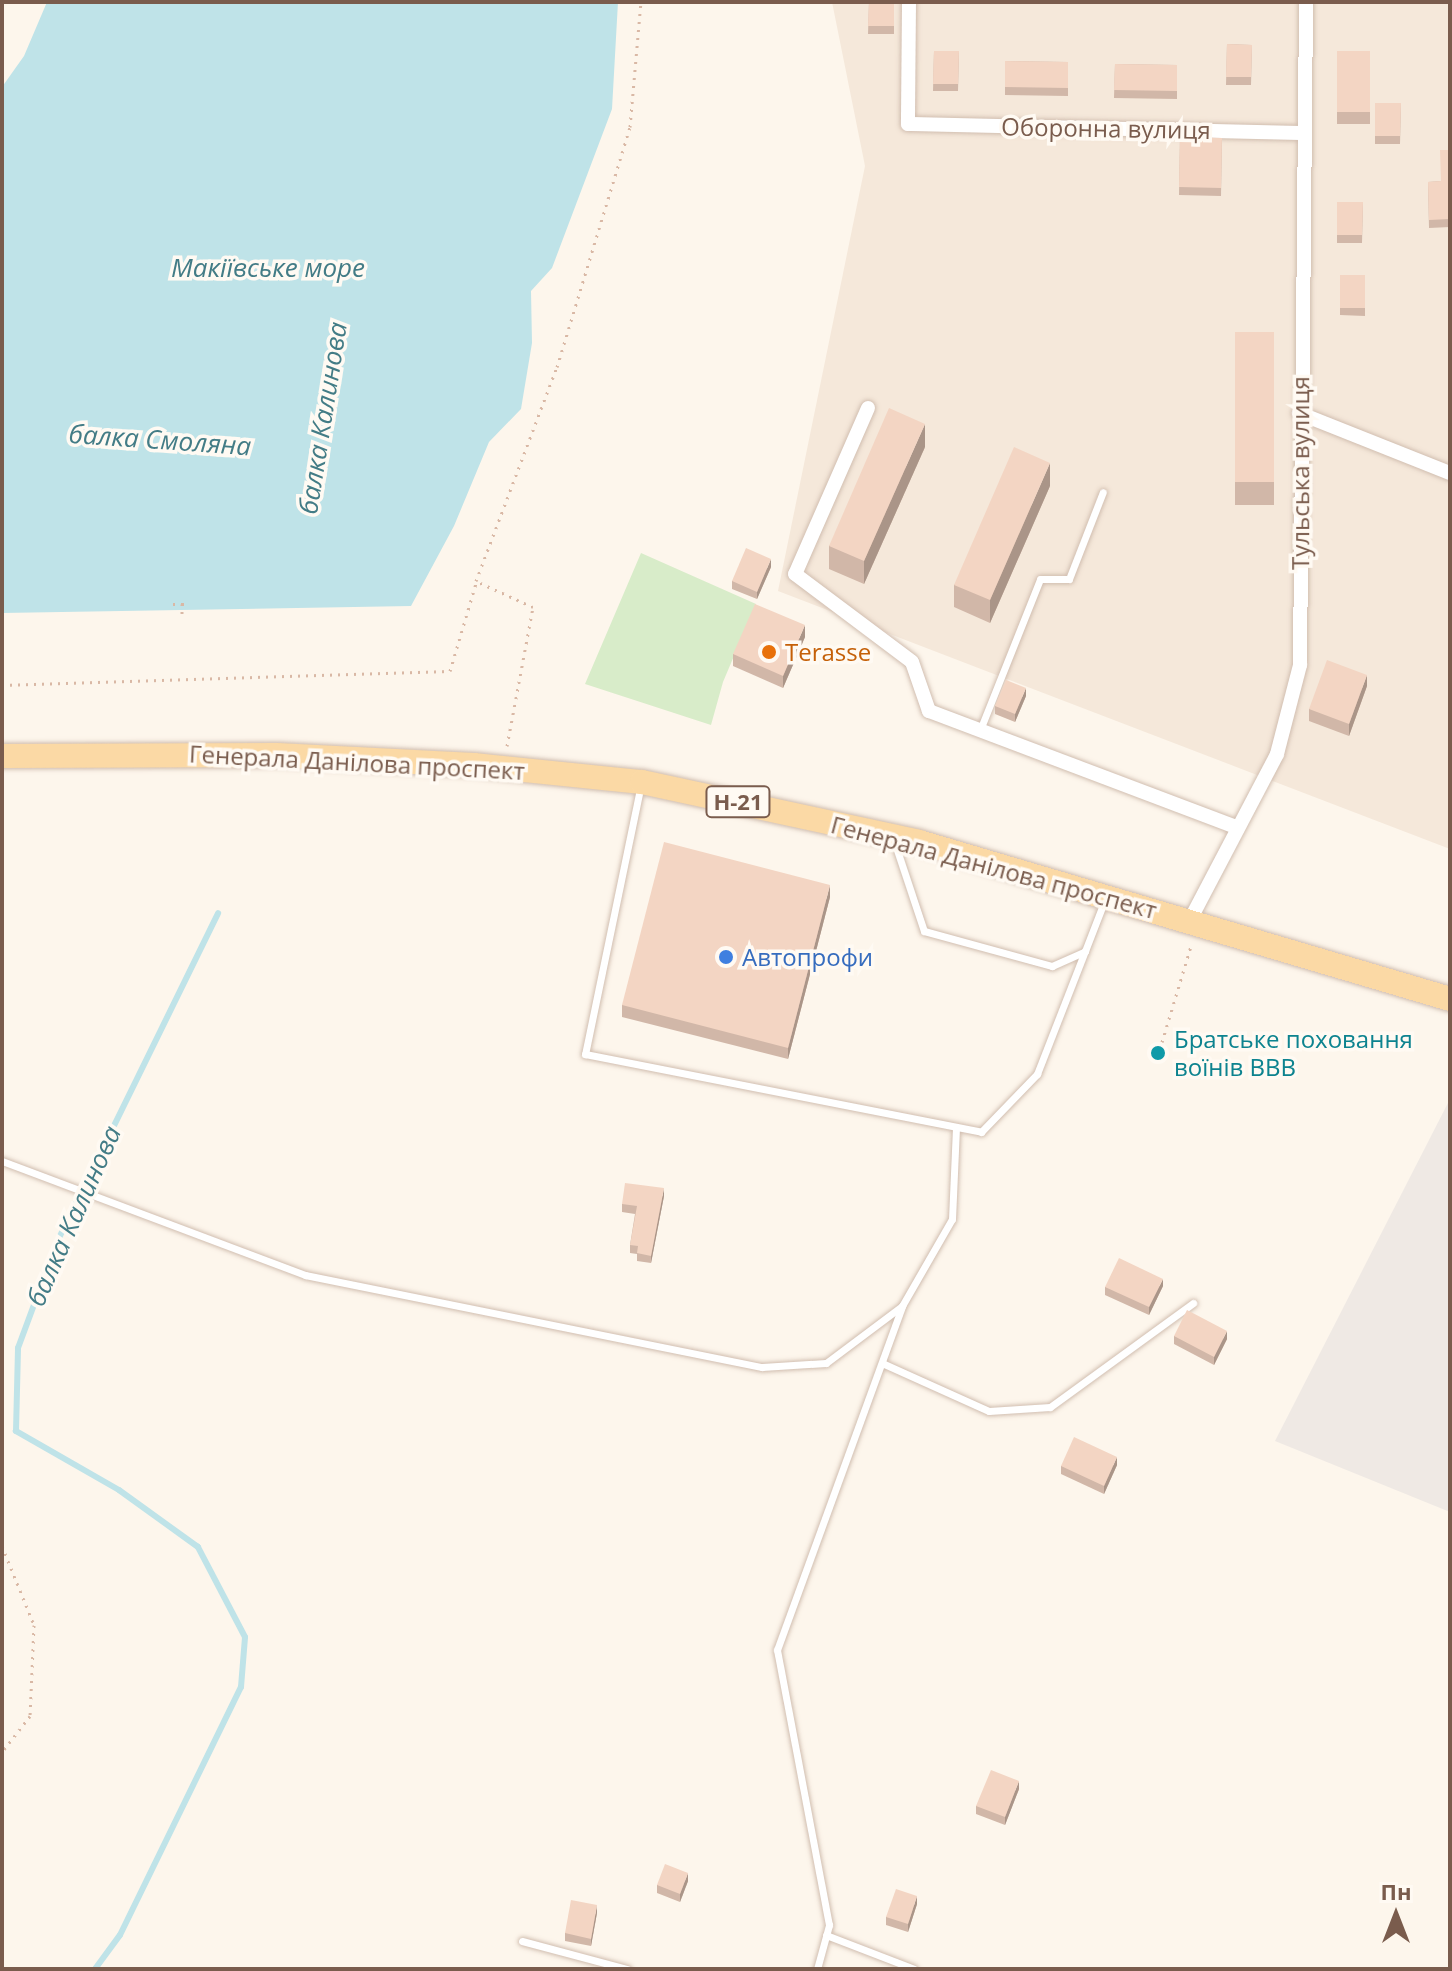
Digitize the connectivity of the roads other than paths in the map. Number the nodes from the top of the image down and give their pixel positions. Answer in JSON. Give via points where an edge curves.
{"nodes":[{"id":1,"x":909,"y":2,"type":"edge"},
{"id":2,"x":1306,"y":2,"type":"edge"},
{"id":3,"x":1304,"y":133,"type":"junction"},
{"id":4,"x":868,"y":408,"type":"dead end"},
{"id":5,"x":1299,"y":413,"type":"junction"},
{"id":6,"x":1450,"y":473,"type":"edge"},
{"id":7,"x":1103,"y":492,"type":"dead end"},
{"id":8,"x":979,"y":732,"type":"junction"},
{"id":9,"x":2,"y":756,"type":"edge"},
{"id":10,"x":642,"y":782,"type":"junction"},
{"id":11,"x":1238,"y":828,"type":"junction"},
{"id":12,"x":892,"y":835,"type":"junction"},
{"id":13,"x":1107,"y":896,"type":"junction"},
{"id":14,"x":1194,"y":921,"type":"junction"},
{"id":15,"x":1085,"y":951,"type":"junction"},
{"id":16,"x":1450,"y":999,"type":"edge"},
{"id":17,"x":956,"y":1127,"type":"junction"},
{"id":18,"x":2,"y":1161,"type":"edge"},
{"id":19,"x":1193,"y":1303,"type":"dead end"},
{"id":20,"x":902,"y":1306,"type":"junction"},
{"id":21,"x":882,"y":1363,"type":"junction"},
{"id":22,"x":826,"y":1935,"type":"junction"},
{"id":23,"x":522,"y":1941,"type":"dead end"},
{"id":24,"x":627,"y":1969,"type":"edge"},
{"id":25,"x":817,"y":1969,"type":"edge"},
{"id":26,"x":914,"y":1969,"type":"edge"}],
"edges":[{"from":1,"to":3,"type":"street","name":"Оборонна вулиця","via":[[908,124]]},
{"from":2,"to":3,"type":"street","name":"Тульська вулиця"},
{"from":3,"to":5,"type":"street","name":"Тульська вулиця"},
{"from":4,"to":8,"type":"street","via":[[795,574],[912,662],[929,711]]},
{"from":5,"to":6,"type":"street"},
{"from":5,"to":11,"type":"street","name":"Тульська вулиця","via":[[1300,665],[1277,754]]},
{"from":7,"to":8,"type":"lane","via":[[1069,579],[1040,579]]},
{"from":8,"to":11,"type":"street"},
{"from":9,"to":10,"type":"main road","name":"Генерала Данілова проспект","number":"Н-21","via":[[277,755]]},
{"from":10,"to":12,"type":"main road","name":"Генерала Данілова проспект","number":"Н-21"},
{"from":10,"to":17,"type":"lane","via":[[585,1054]]},
{"from":11,"to":14,"type":"street","name":"Тульська вулиця"},
{"from":12,"to":13,"type":"main road","name":"Генерала Данілова проспект","number":"Н-21"},
{"from":12,"to":15,"type":"lane","via":[[924,931],[1052,966]]},
{"from":13,"to":14,"type":"main road","name":"Генерала Данілова проспект","number":"Н-21"},
{"from":13,"to":15,"type":"lane"},
{"from":14,"to":16,"type":"main road","name":"Генерала Данілова проспект","number":"Н-21"},
{"from":15,"to":17,"type":"lane","via":[[1037,1074],[981,1132]]},
{"from":17,"to":20,"type":"lane","via":[[952,1219]]},
{"from":18,"to":20,"type":"lane","via":[[133,1215],[305,1275],[762,1367],[826,1363]]},
{"from":19,"to":21,"type":"lane","via":[[1050,1407],[989,1411]]},
{"from":20,"to":21,"type":"lane"},
{"from":21,"to":22,"type":"lane","via":[[777,1650],[829,1925]]},
{"from":22,"to":25,"type":"lane"},
{"from":22,"to":26,"type":"lane"},
{"from":23,"to":24,"type":"lane"}]}
